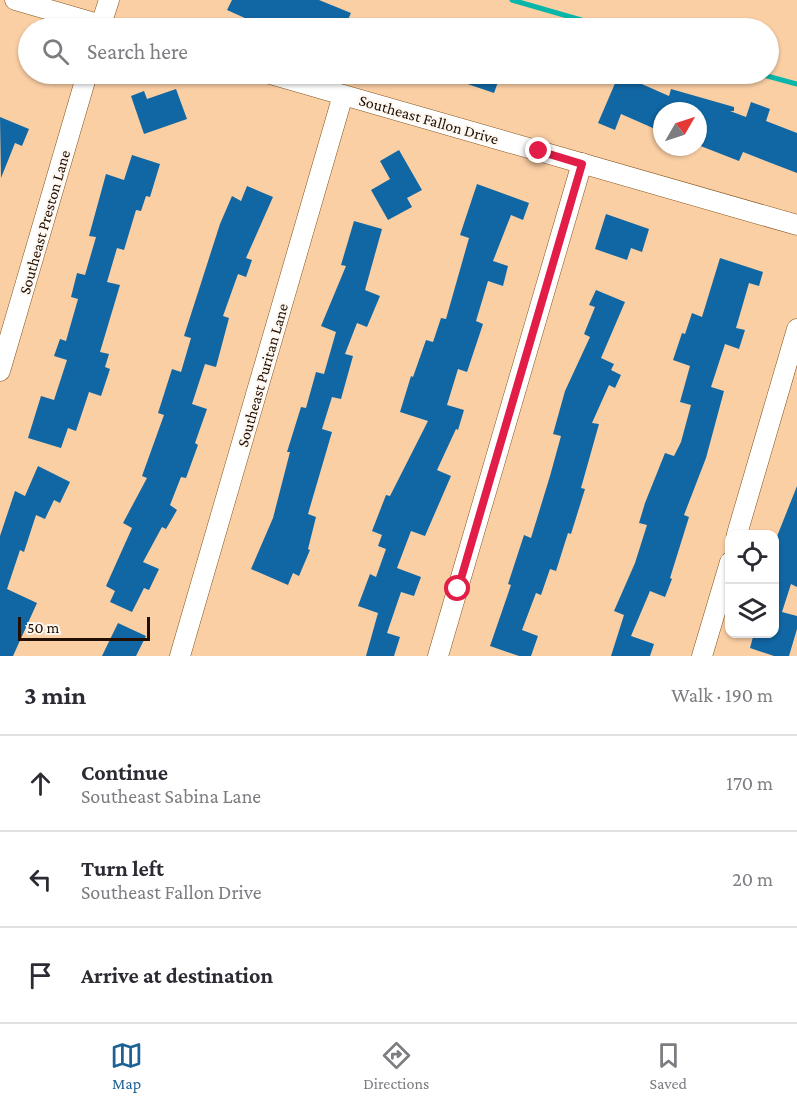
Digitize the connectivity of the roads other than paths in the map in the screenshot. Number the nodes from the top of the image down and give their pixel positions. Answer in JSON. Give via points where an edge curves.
{"nodes":[{"id":1,"x":15,"y":0,"type":"edge"},
{"id":2,"x":109,"y":0,"type":"edge"},
{"id":3,"x":75,"y":18,"type":"edge"},
{"id":4,"x":106,"y":18,"type":"edge"},
{"id":5,"x":84,"y":84,"type":"edge"},
{"id":6,"x":305,"y":84,"type":"edge"},
{"id":7,"x":343,"y":95,"type":"junction"},
{"id":8,"x":582,"y":164,"type":"junction"},
{"id":9,"x":797,"y":225,"type":"edge"},
{"id":10,"x":797,"y":329,"type":"edge"},
{"id":11,"x":0,"y":371,"type":"edge"},
{"id":12,"x":738,"y":530,"type":"edge"},
{"id":13,"x":725,"y":576,"type":"edge"},
{"id":14,"x":180,"y":656,"type":"edge"},
{"id":15,"x":438,"y":656,"type":"edge"},
{"id":16,"x":702,"y":656,"type":"edge"}],
"edges":[{"from":1,"to":3,"type":"street"},
{"from":2,"to":4,"type":"street"},
{"from":5,"to":11,"type":"street","name":"Southeast Preston Lane"},
{"from":6,"to":7,"type":"street","name":"Southeast Fallon Drive"},
{"from":7,"to":8,"type":"street","name":"Southeast Fallon Drive"},
{"from":7,"to":14,"type":"street","name":"Southeast Puritan Lane"},
{"from":8,"to":9,"type":"street","name":"Southeast Fallon Drive"},
{"from":8,"to":15,"type":"street"},
{"from":10,"to":12,"type":"street"},
{"from":13,"to":16,"type":"street"}]}
